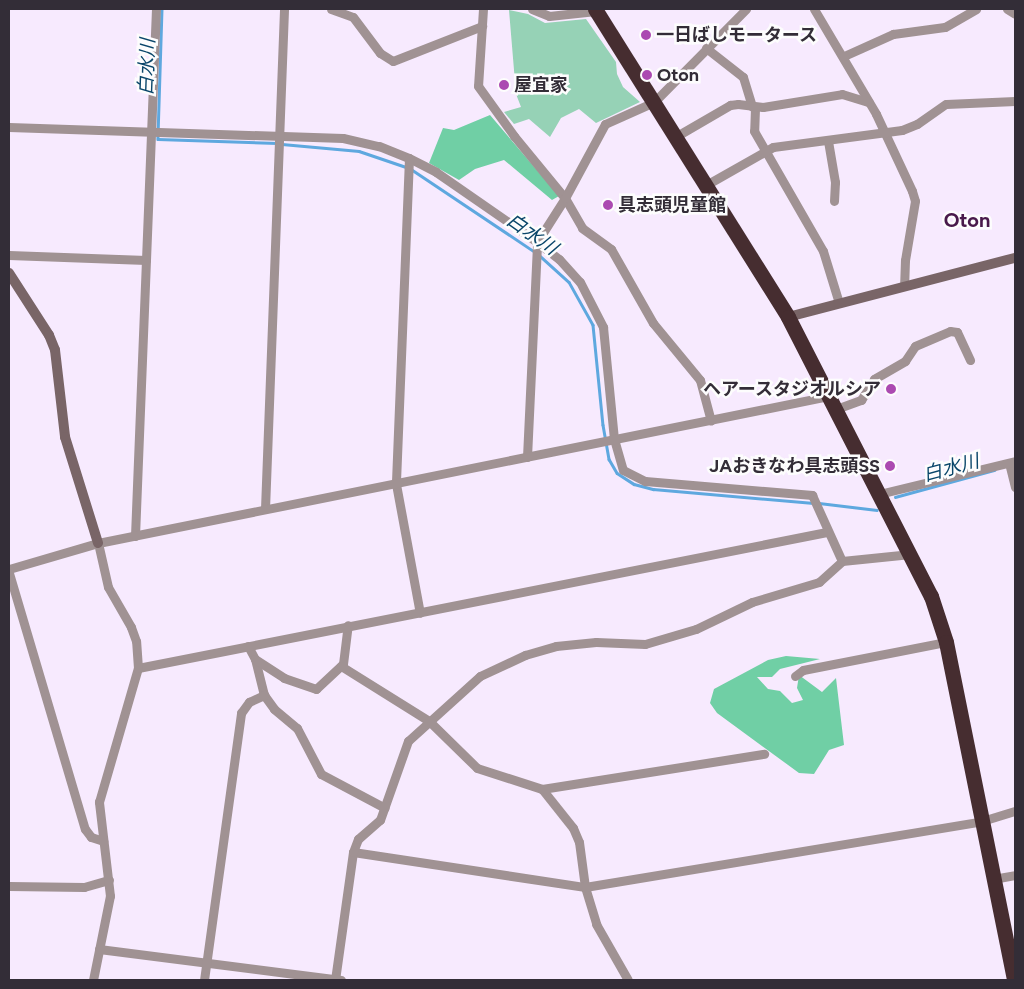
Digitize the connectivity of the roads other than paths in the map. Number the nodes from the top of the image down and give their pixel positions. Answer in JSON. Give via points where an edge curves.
{"nodes":[{"id":1,"x":156,"y":9,"type":"edge"},
{"id":2,"x":284,"y":9,"type":"edge"},
{"id":3,"x":331,"y":9,"type":"edge"},
{"id":4,"x":358,"y":9,"type":"edge"},
{"id":5,"x":483,"y":9,"type":"edge"},
{"id":6,"x":532,"y":9,"type":"edge"},
{"id":7,"x":746,"y":9,"type":"edge"},
{"id":8,"x":814,"y":9,"type":"edge"},
{"id":9,"x":976,"y":9,"type":"edge"},
{"id":10,"x":1007,"y":9,"type":"edge"},
{"id":11,"x":596,"y":10,"type":"edge"},
{"id":12,"x":1015,"y":14,"type":"edge"},
{"id":13,"x":353,"y":17,"type":"junction"},
{"id":14,"x":482,"y":26,"type":"junction"},
{"id":15,"x":706,"y":48,"type":"junction"},
{"id":16,"x":844,"y":56,"type":"junction"},
{"id":17,"x":1015,"y":101,"type":"edge"},
{"id":18,"x":654,"y":102,"type":"junction"},
{"id":19,"x":869,"y":102,"type":"junction"},
{"id":20,"x":754,"y":107,"type":"junction"},
{"id":21,"x":9,"y":127,"type":"edge"},
{"id":22,"x":152,"y":132,"type":"junction"},
{"id":23,"x":886,"y":133,"type":"junction"},
{"id":24,"x":280,"y":135,"type":"junction"},
{"id":25,"x":675,"y":137,"type":"junction"},
{"id":26,"x":828,"y":141,"type":"junction"},
{"id":27,"x":763,"y":150,"type":"junction"},
{"id":28,"x":410,"y":158,"type":"junction"},
{"id":29,"x":706,"y":184,"type":"junction"},
{"id":30,"x":565,"y":198,"type":"junction"},
{"id":31,"x":834,"y":201,"type":"dead end"},
{"id":32,"x":537,"y":242,"type":"junction"},
{"id":33,"x":9,"y":255,"type":"edge"},
{"id":34,"x":1015,"y":258,"type":"edge"},
{"id":35,"x":146,"y":260,"type":"junction"},
{"id":36,"x":9,"y":273,"type":"edge"},
{"id":37,"x":904,"y":285,"type":"junction"},
{"id":38,"x":839,"y":303,"type":"junction"},
{"id":39,"x":788,"y":318,"type":"junction"},
{"id":40,"x":970,"y":360,"type":"dead end"},
{"id":41,"x":832,"y":403,"type":"junction"},
{"id":42,"x":711,"y":421,"type":"junction"},
{"id":43,"x":614,"y":439,"type":"junction"},
{"id":44,"x":527,"y":456,"type":"junction"},
{"id":45,"x":1012,"y":462,"type":"edge"},
{"id":46,"x":396,"y":484,"type":"junction"},
{"id":47,"x":1015,"y":487,"type":"edge"},
{"id":48,"x":879,"y":494,"type":"junction"},
{"id":49,"x":265,"y":509,"type":"junction"},
{"id":50,"x":827,"y":532,"type":"junction"},
{"id":51,"x":135,"y":536,"type":"junction"},
{"id":52,"x":98,"y":542,"type":"junction"},
{"id":53,"x":911,"y":554,"type":"junction"},
{"id":54,"x":842,"y":561,"type":"junction"},
{"id":55,"x":9,"y":569,"type":"edge"},
{"id":56,"x":9,"y":573,"type":"edge"},
{"id":57,"x":420,"y":613,"type":"junction"},
{"id":58,"x":348,"y":625,"type":"junction"},
{"id":59,"x":946,"y":642,"type":"junction"},
{"id":60,"x":248,"y":646,"type":"junction"},
{"id":61,"x":255,"y":660,"type":"junction"},
{"id":62,"x":341,"y":666,"type":"junction"},
{"id":63,"x":138,"y":668,"type":"junction"},
{"id":64,"x":795,"y":676,"type":"dead end"},
{"id":65,"x":264,"y":695,"type":"junction"},
{"id":66,"x":429,"y":721,"type":"junction"},
{"id":67,"x":764,"y":754,"type":"dead end"},
{"id":68,"x":542,"y":789,"type":"junction"},
{"id":69,"x":385,"y":808,"type":"junction"},
{"id":70,"x":1015,"y":811,"type":"edge"},
{"id":71,"x":982,"y":821,"type":"junction"},
{"id":72,"x":104,"y":841,"type":"junction"},
{"id":73,"x":352,"y":852,"type":"junction"},
{"id":74,"x":1015,"y":875,"type":"edge"},
{"id":75,"x":993,"y":879,"type":"junction"},
{"id":76,"x":109,"y":880,"type":"junction"},
{"id":77,"x":9,"y":886,"type":"edge"},
{"id":78,"x":585,"y":887,"type":"junction"},
{"id":79,"x":99,"y":949,"type":"junction"},
{"id":80,"x":207,"y":962,"type":"junction"},
{"id":81,"x":93,"y":980,"type":"edge"},
{"id":82,"x":204,"y":980,"type":"edge"},
{"id":83,"x":337,"y":980,"type":"edge"},
{"id":84,"x":628,"y":980,"type":"edge"},
{"id":85,"x":1014,"y":980,"type":"edge"}],
"edges":[{"from":1,"to":22,"type":"street"},
{"from":2,"to":24,"type":"street"},
{"from":3,"to":13,"type":"street"},
{"from":4,"to":13,"type":"street"},
{"from":5,"to":14,"type":"street"},
{"from":6,"to":11,"type":"street","via":[[549,16]]},
{"from":7,"to":15,"type":"street"},
{"from":8,"to":16,"type":"street"},
{"from":9,"to":16,"type":"street","via":[[945,27],[893,34]]},
{"from":10,"to":12,"type":"street"},
{"from":11,"to":18,"type":"highway"},
{"from":13,"to":14,"type":"street","via":[[380,52],[393,61]]},
{"from":14,"to":30,"type":"street","via":[[478,86]]},
{"from":15,"to":18,"type":"street"},
{"from":15,"to":20,"type":"street","via":[[743,77]]},
{"from":16,"to":19,"type":"street"},
{"from":17,"to":23,"type":"street","via":[[946,104],[917,124]]},
{"from":18,"to":25,"type":"highway"},
{"from":18,"to":30,"type":"street","via":[[605,124]]},
{"from":19,"to":20,"type":"street","via":[[842,94]]},
{"from":19,"to":23,"type":"street"},
{"from":20,"to":25,"type":"street","via":[[730,105]]},
{"from":20,"to":27,"type":"street","via":[[752,124]]},
{"from":21,"to":22,"type":"street"},
{"from":22,"to":24,"type":"street"},
{"from":22,"to":35,"type":"street"},
{"from":23,"to":26,"type":"street"},
{"from":23,"to":37,"type":"street","via":[[915,201]]},
{"from":24,"to":28,"type":"street","via":[[342,138],[379,146]]},
{"from":24,"to":49,"type":"street"},
{"from":25,"to":29,"type":"highway"},
{"from":26,"to":27,"type":"street"},
{"from":26,"to":31,"type":"street","via":[[835,182]]},
{"from":27,"to":29,"type":"street"},
{"from":27,"to":38,"type":"street","via":[[823,251]]},
{"from":28,"to":32,"type":"street","via":[[436,172]]},
{"from":28,"to":46,"type":"street"},
{"from":29,"to":39,"type":"highway"},
{"from":30,"to":32,"type":"street"},
{"from":30,"to":42,"type":"street","via":[[582,228],[610,249],[653,323],[700,380]]},
{"from":32,"to":43,"type":"street","via":[[559,259],[580,282],[603,327]]},
{"from":32,"to":44,"type":"street"},
{"from":33,"to":35,"type":"street"},
{"from":34,"to":37,"type":"street"},
{"from":35,"to":51,"type":"street"},
{"from":36,"to":52,"type":"street","via":[[49,335],[55,350],[65,437]]},
{"from":37,"to":38,"type":"street"},
{"from":38,"to":39,"type":"street"},
{"from":39,"to":41,"type":"highway"},
{"from":40,"to":41,"type":"street","via":[[957,332],[950,331],[915,346],[905,360],[874,379],[861,400]]},
{"from":41,"to":42,"type":"street"},
{"from":41,"to":48,"type":"highway"},
{"from":42,"to":43,"type":"street"},
{"from":43,"to":44,"type":"street"},
{"from":43,"to":50,"type":"street","via":[[623,470],[645,481],[812,495]]},
{"from":44,"to":46,"type":"street"},
{"from":45,"to":47,"type":"street"},
{"from":45,"to":48,"type":"street"},
{"from":46,"to":49,"type":"street"},
{"from":46,"to":57,"type":"street"},
{"from":48,"to":53,"type":"highway"},
{"from":49,"to":51,"type":"street"},
{"from":50,"to":54,"type":"street"},
{"from":50,"to":57,"type":"street"},
{"from":51,"to":52,"type":"street"},
{"from":52,"to":55,"type":"street"},
{"from":52,"to":63,"type":"street","via":[[108,587],[136,642]]},
{"from":53,"to":54,"type":"street"},
{"from":53,"to":59,"type":"highway","via":[[936,608]]},
{"from":54,"to":66,"type":"street","via":[[819,582],[752,602],[696,629],[645,644],[596,642],[556,646],[525,655],[480,676]]},
{"from":56,"to":72,"type":"street","via":[[85,829],[91,837]]},
{"from":57,"to":58,"type":"street"},
{"from":58,"to":60,"type":"street"},
{"from":58,"to":62,"type":"street"},
{"from":59,"to":64,"type":"street","via":[[803,670]]},
{"from":59,"to":71,"type":"highway"},
{"from":60,"to":61,"type":"street"},
{"from":60,"to":63,"type":"street"},
{"from":61,"to":62,"type":"street","via":[[284,678],[312,689],[321,687]]},
{"from":61,"to":65,"type":"street"},
{"from":62,"to":66,"type":"street"},
{"from":63,"to":72,"type":"street","via":[[101,794]]},
{"from":65,"to":69,"type":"street","via":[[274,710],[296,728],[321,774]]},
{"from":65,"to":80,"type":"street","via":[[249,702],[241,713]]},
{"from":66,"to":68,"type":"street","via":[[477,768]]},
{"from":66,"to":69,"type":"street","via":[[404,747]]},
{"from":67,"to":68,"type":"street"},
{"from":68,"to":78,"type":"street","via":[[576,835]]},
{"from":69,"to":73,"type":"street","via":[[380,820],[358,839]]},
{"from":70,"to":71,"type":"street"},
{"from":71,"to":75,"type":"highway"},
{"from":71,"to":78,"type":"street"},
{"from":72,"to":76,"type":"street"},
{"from":73,"to":78,"type":"street"},
{"from":73,"to":83,"type":"street"},
{"from":74,"to":75,"type":"street"},
{"from":75,"to":85,"type":"highway"},
{"from":76,"to":77,"type":"street","via":[[84,887]]},
{"from":76,"to":79,"type":"street","via":[[110,896]]},
{"from":78,"to":84,"type":"street","via":[[596,924]]},
{"from":79,"to":80,"type":"street"},
{"from":79,"to":81,"type":"street"},
{"from":80,"to":82,"type":"street"},
{"from":80,"to":83,"type":"street"}]}
